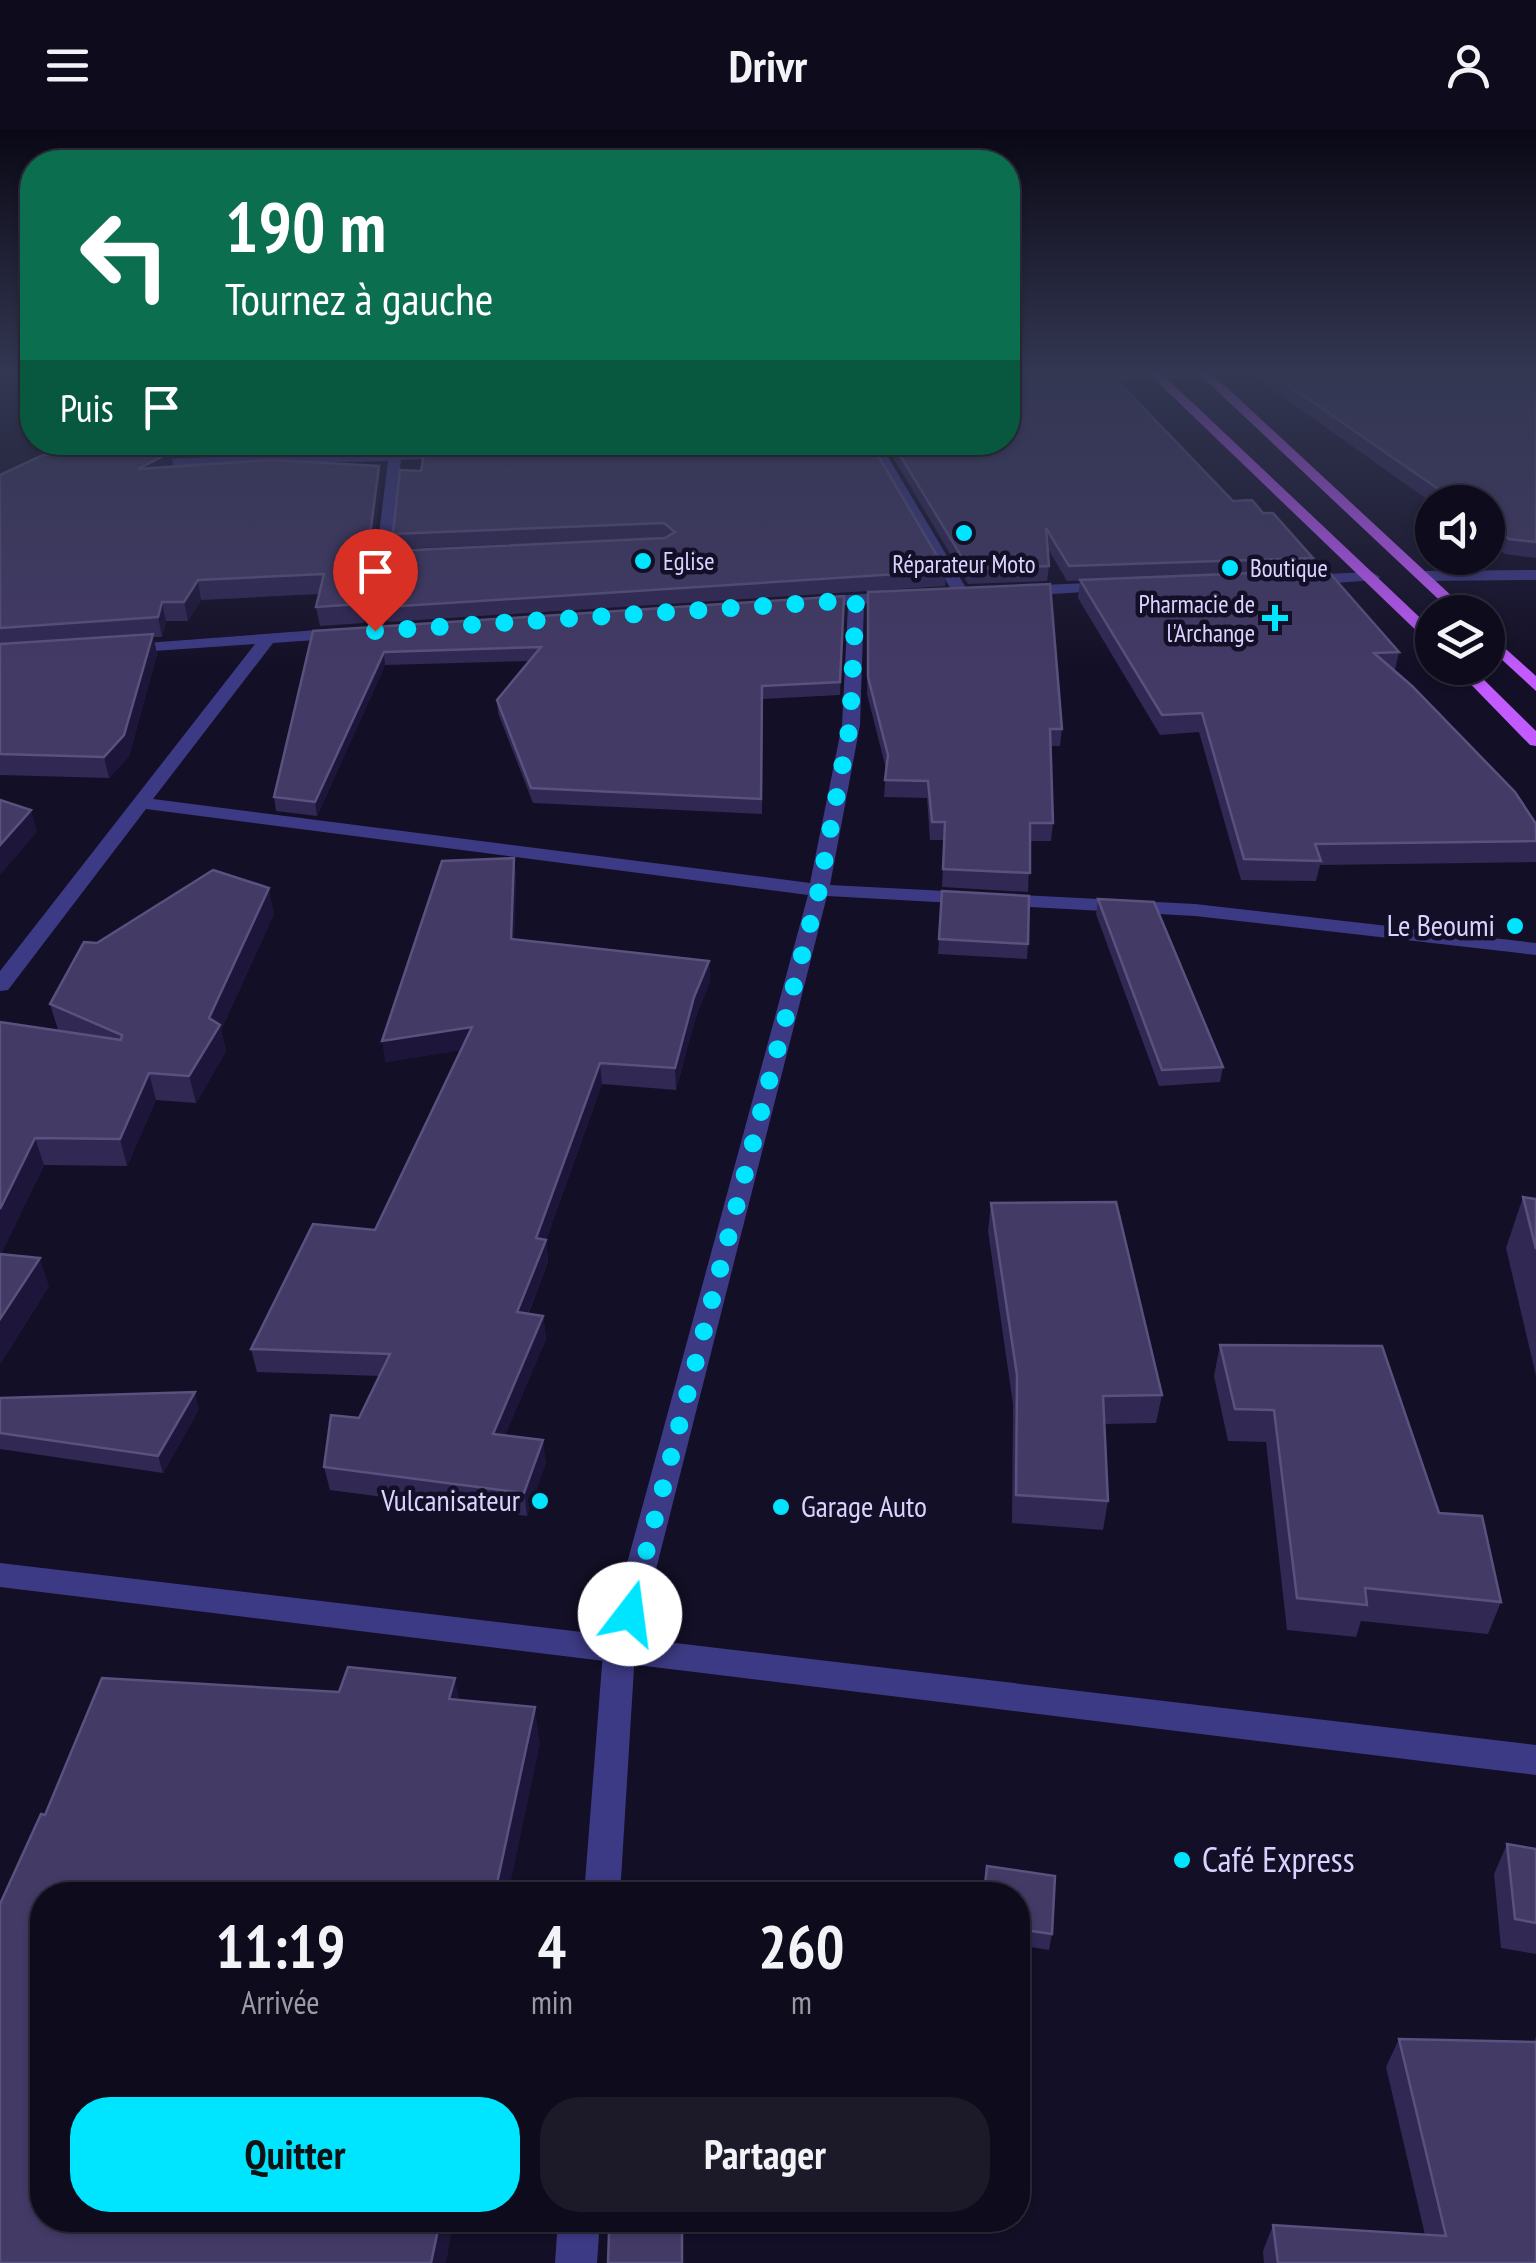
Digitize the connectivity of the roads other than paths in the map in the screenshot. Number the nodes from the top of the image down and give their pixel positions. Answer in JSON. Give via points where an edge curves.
{"nodes":[{"id":1,"x":32,"y":471,"type":"edge"},
{"id":2,"x":393,"y":471,"type":"edge"},
{"id":3,"x":887,"y":471,"type":"edge"},
{"id":4,"x":1258,"y":471,"type":"edge"},
{"id":5,"x":1309,"y":471,"type":"edge"},
{"id":6,"x":0,"y":486,"type":"edge"},
{"id":7,"x":440,"y":555,"type":"edge"},
{"id":8,"x":384,"y":558,"type":"junction"},
{"id":9,"x":1536,"y":574,"type":"edge"},
{"id":10,"x":1422,"y":576,"type":"junction"},
{"id":11,"x":1372,"y":578,"type":"junction"},
{"id":12,"x":1294,"y":580,"type":"edge"},
{"id":13,"x":1137,"y":586,"type":"edge"},
{"id":14,"x":980,"y":592,"type":"edge"},
{"id":15,"x":1000,"y":592,"type":"edge"},
{"id":16,"x":1443,"y":595,"type":"edge"},
{"id":17,"x":908,"y":596,"type":"edge"},
{"id":18,"x":856,"y":600,"type":"junction"},
{"id":19,"x":798,"y":603,"type":"edge"},
{"id":20,"x":1415,"y":620,"type":"edge"},
{"id":21,"x":394,"y":630,"type":"edge"},
{"id":22,"x":375,"y":631,"type":"junction"},
{"id":23,"x":268,"y":638,"type":"junction"},
{"id":24,"x":115,"y":648,"type":"edge"},
{"id":25,"x":1505,"y":655,"type":"edge"},
{"id":26,"x":1481,"y":685,"type":"edge"},
{"id":27,"x":1536,"y":686,"type":"edge"},
{"id":28,"x":1536,"y":741,"type":"edge"},
{"id":29,"x":140,"y":803,"type":"junction"},
{"id":30,"x":819,"y":890,"type":"junction"},
{"id":31,"x":1536,"y":949,"type":"edge"},
{"id":32,"x":0,"y":985,"type":"edge"},
{"id":33,"x":0,"y":1575,"type":"edge"},
{"id":34,"x":620,"y":1652,"type":"junction"},
{"id":35,"x":1536,"y":1760,"type":"edge"},
{"id":36,"x":603,"y":1882,"type":"edge"},
{"id":37,"x":578,"y":2232,"type":"edge"},
{"id":38,"x":576,"y":2263,"type":"edge"}],
"edges":[{"from":1,"to":6,"type":"street"},
{"from":2,"to":8,"type":"street"},
{"from":3,"to":14,"type":"street","via":[[952,594]]},
{"from":4,"to":11,"type":"main road"},
{"from":5,"to":10,"type":"main road"},
{"from":7,"to":8,"type":"street"},
{"from":8,"to":22,"type":"street"},
{"from":9,"to":10,"type":"street"},
{"from":10,"to":16,"type":"main road"},
{"from":11,"to":12,"type":"street"},
{"from":11,"to":20,"type":"main road"},
{"from":13,"to":15,"type":"street"},
{"from":17,"to":18,"type":"street"},
{"from":18,"to":19,"type":"street"},
{"from":18,"to":30,"type":"street","via":[[850,725]]},
{"from":21,"to":22,"type":"street"},
{"from":22,"to":23,"type":"street"},
{"from":23,"to":24,"type":"street"},
{"from":23,"to":29,"type":"street"},
{"from":25,"to":27,"type":"main road"},
{"from":26,"to":28,"type":"main road"},
{"from":29,"to":30,"type":"street"},
{"from":29,"to":32,"type":"street"},
{"from":30,"to":31,"type":"street","via":[[1195,910]]},
{"from":30,"to":34,"type":"street"},
{"from":33,"to":34,"type":"street"},
{"from":34,"to":35,"type":"street"},
{"from":34,"to":36,"type":"street"},
{"from":37,"to":38,"type":"street"}]}
